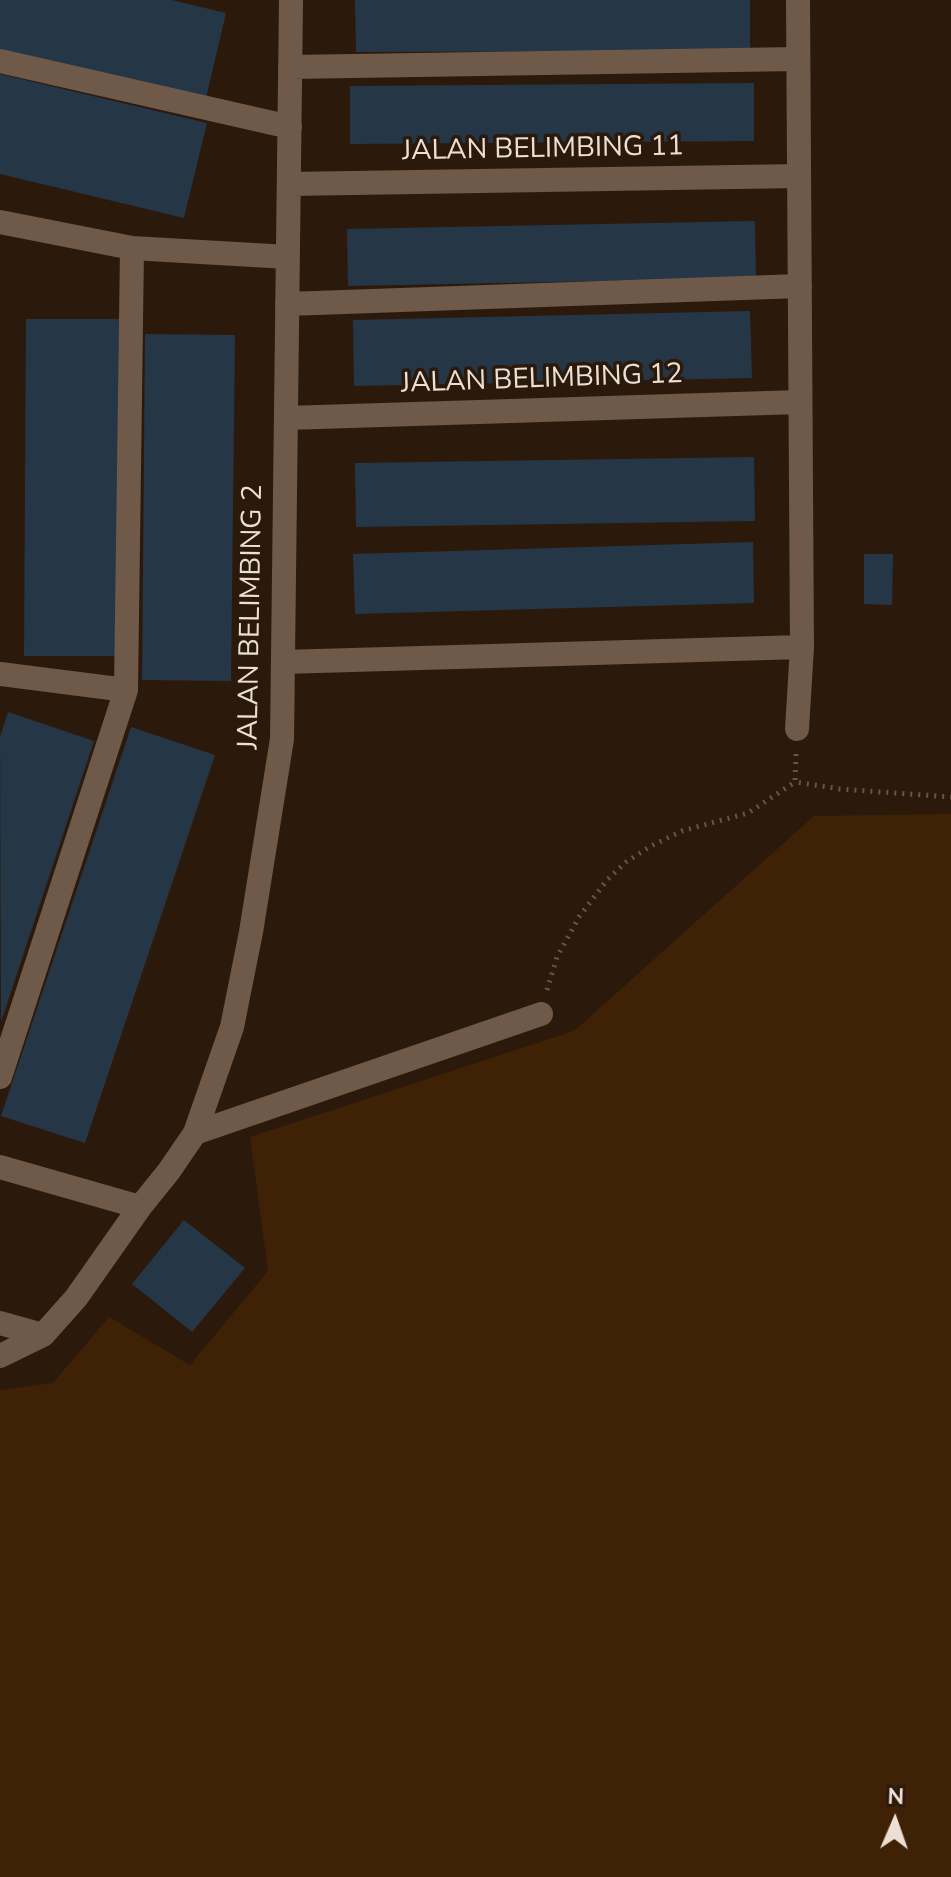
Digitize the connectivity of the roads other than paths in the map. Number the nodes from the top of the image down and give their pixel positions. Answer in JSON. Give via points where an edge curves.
{"nodes":[{"id":1,"x":291,"y":0,"type":"edge"},
{"id":2,"x":798,"y":0,"type":"edge"},
{"id":3,"x":798,"y":59,"type":"junction"},
{"id":4,"x":0,"y":61,"type":"edge"},
{"id":5,"x":290,"y":67,"type":"junction"},
{"id":6,"x":290,"y":127,"type":"junction"},
{"id":7,"x":799,"y":176,"type":"junction"},
{"id":8,"x":289,"y":184,"type":"junction"},
{"id":9,"x":0,"y":222,"type":"edge"},
{"id":10,"x":132,"y":248,"type":"junction"},
{"id":11,"x":288,"y":257,"type":"junction"},
{"id":12,"x":800,"y":286,"type":"junction"},
{"id":13,"x":287,"y":304,"type":"junction"},
{"id":14,"x":800,"y":402,"type":"junction"},
{"id":15,"x":286,"y":418,"type":"junction"},
{"id":16,"x":802,"y":647,"type":"junction"},
{"id":17,"x":283,"y":662,"type":"junction"},
{"id":18,"x":0,"y":674,"type":"edge"},
{"id":19,"x":126,"y":690,"type":"junction"},
{"id":20,"x":797,"y":729,"type":"road end"},
{"id":21,"x":541,"y":1014,"type":"road end"},
{"id":22,"x":0,"y":1077,"type":"edge"},
{"id":23,"x":195,"y":1133,"type":"junction"},
{"id":24,"x":0,"y":1167,"type":"edge"},
{"id":25,"x":140,"y":1207,"type":"junction"},
{"id":26,"x":0,"y":1323,"type":"edge"},
{"id":27,"x":43,"y":1335,"type":"junction"},
{"id":28,"x":0,"y":1356,"type":"edge"}],
"edges":[{"from":1,"to":5,"type":"street","name":"JALAN BELIMBING 2"},
{"from":2,"to":3,"type":"street"},
{"from":3,"to":5,"type":"street"},
{"from":3,"to":7,"type":"street"},
{"from":4,"to":6,"type":"street"},
{"from":5,"to":6,"type":"street","name":"JALAN BELIMBING 2"},
{"from":6,"to":8,"type":"street","name":"JALAN BELIMBING 2"},
{"from":7,"to":8,"type":"street","name":"JALAN BELIMBING 11"},
{"from":7,"to":12,"type":"street"},
{"from":8,"to":11,"type":"street","name":"JALAN BELIMBING 2"},
{"from":9,"to":10,"type":"street"},
{"from":10,"to":11,"type":"street"},
{"from":10,"to":19,"type":"street"},
{"from":11,"to":13,"type":"street","name":"JALAN BELIMBING 2"},
{"from":12,"to":13,"type":"street"},
{"from":12,"to":14,"type":"street"},
{"from":13,"to":15,"type":"street","name":"JALAN BELIMBING 2"},
{"from":14,"to":15,"type":"street","name":"JALAN BELIMBING 12"},
{"from":14,"to":16,"type":"street"},
{"from":15,"to":17,"type":"street","name":"JALAN BELIMBING 2"},
{"from":16,"to":17,"type":"street"},
{"from":16,"to":20,"type":"street"},
{"from":17,"to":23,"type":"street","name":"JALAN BELIMBING 2","via":[[282,739],[251,932],[232,1027]]},
{"from":18,"to":19,"type":"street"},
{"from":19,"to":22,"type":"street"},
{"from":21,"to":23,"type":"street"},
{"from":23,"to":25,"type":"street","name":"JALAN BELIMBING 2"},
{"from":24,"to":25,"type":"street"},
{"from":25,"to":27,"type":"street","name":"JALAN BELIMBING 2"},
{"from":26,"to":27,"type":"street"},
{"from":27,"to":28,"type":"street"}]}
